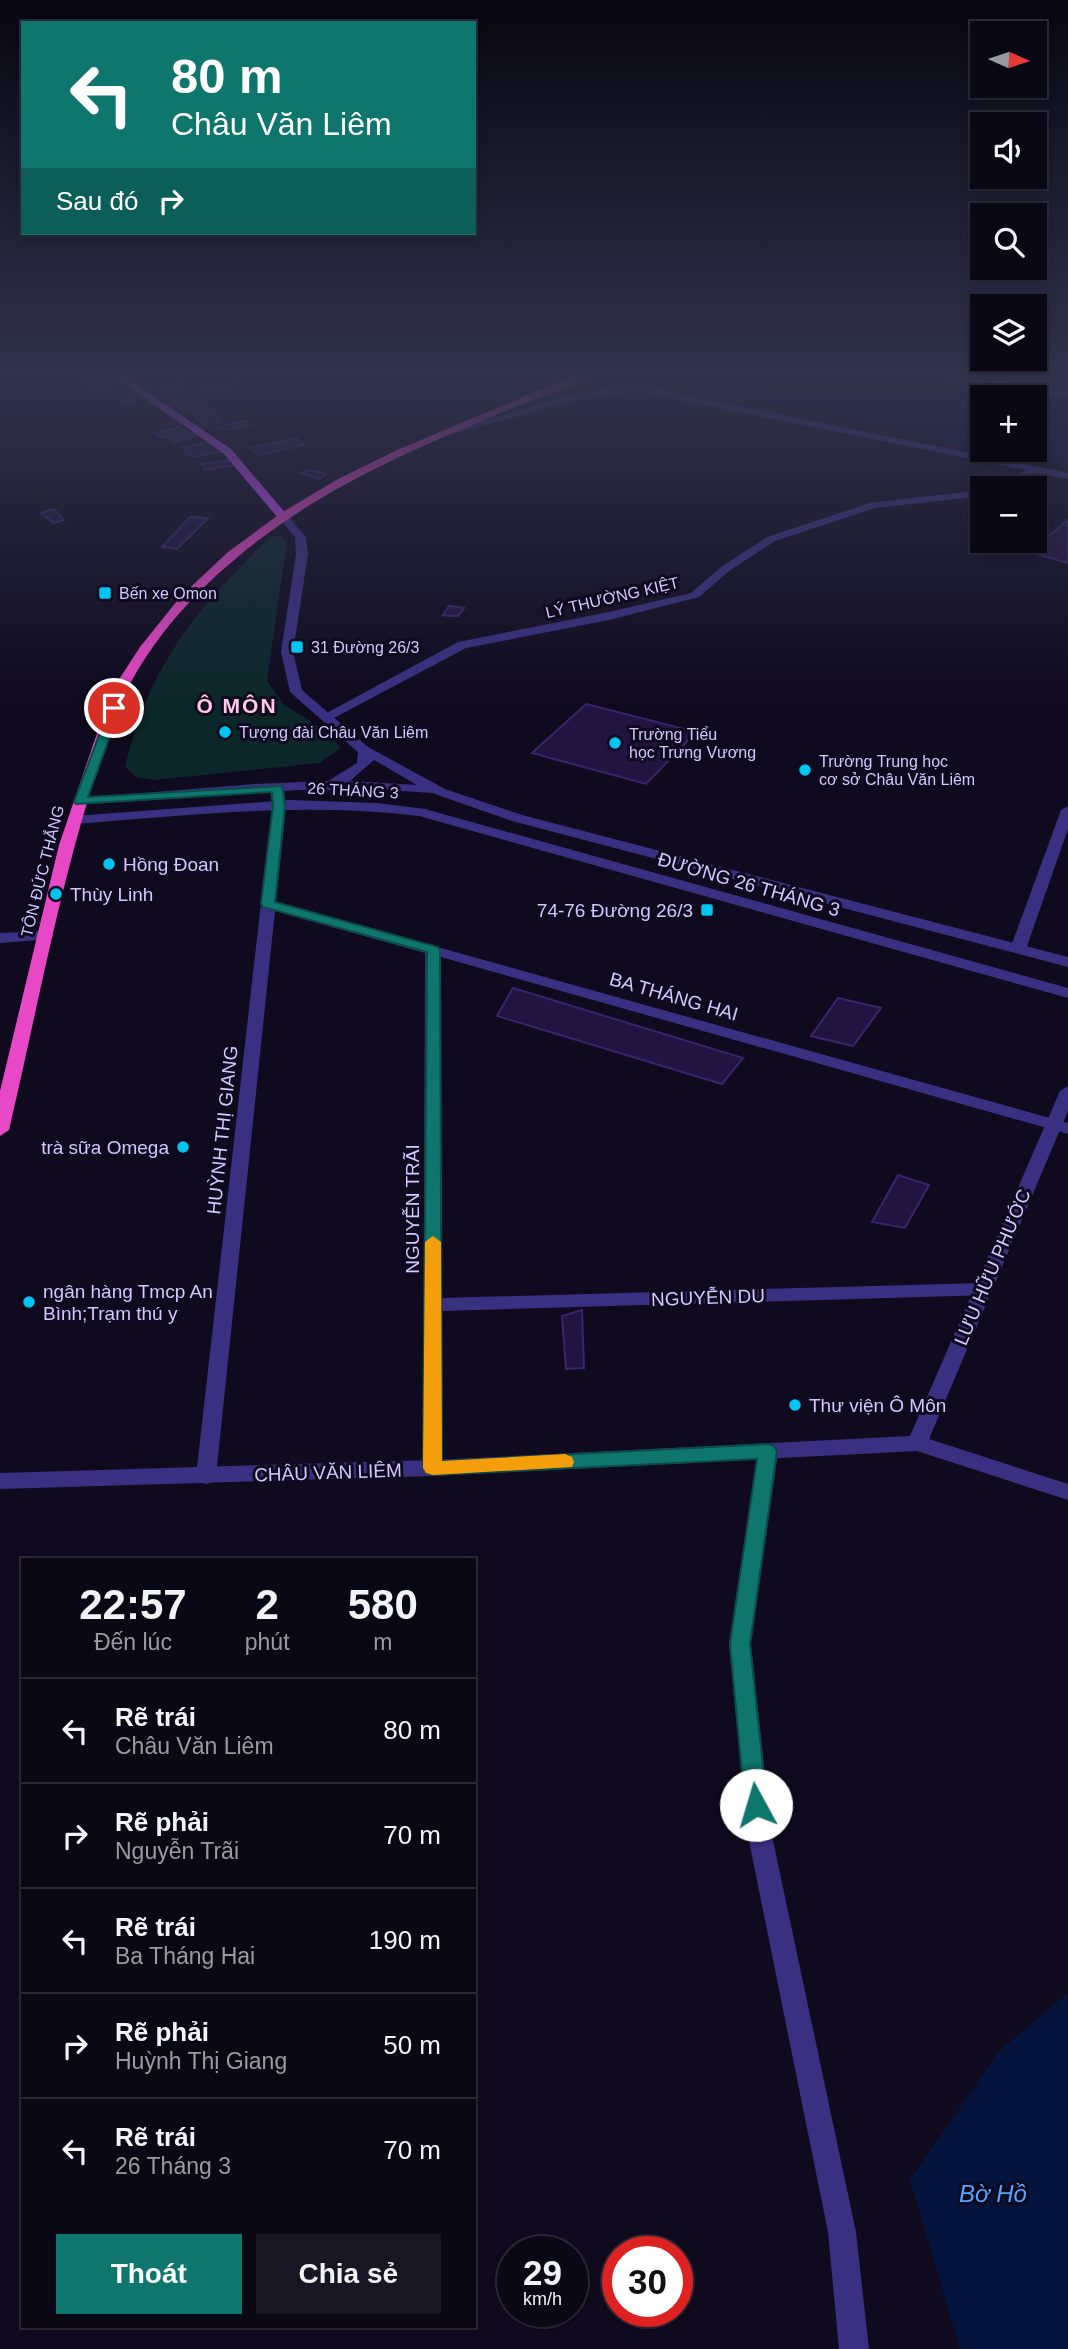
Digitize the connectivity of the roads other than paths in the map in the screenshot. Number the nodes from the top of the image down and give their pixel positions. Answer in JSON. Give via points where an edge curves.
{"nodes":[{"id":1,"x":257,"y":486,"type":"edge"},
{"id":2,"x":336,"y":486,"type":"edge"},
{"id":3,"x":970,"y":494,"type":"edge"},
{"id":4,"x":284,"y":517,"type":"junction"},
{"id":5,"x":327,"y":716,"type":"junction"},
{"id":6,"x":365,"y":750,"type":"junction"},
{"id":7,"x":312,"y":786,"type":"junction"},
{"id":8,"x":398,"y":786,"type":"junction"},
{"id":9,"x":440,"y":792,"type":"junction"},
{"id":10,"x":278,"y":797,"type":"junction"},
{"id":11,"x":80,"y":802,"type":"junction"},
{"id":12,"x":1068,"y":810,"type":"edge"},
{"id":13,"x":420,"y":812,"type":"junction"},
{"id":14,"x":74,"y":820,"type":"junction"},
{"id":15,"x":268,"y":904,"type":"junction"},
{"id":16,"x":46,"y":936,"type":"junction"},
{"id":17,"x":0,"y":938,"type":"edge"},
{"id":18,"x":1018,"y":949,"type":"junction"},
{"id":19,"x":433,"y":950,"type":"junction"},
{"id":20,"x":1068,"y":962,"type":"edge"},
{"id":21,"x":1068,"y":993,"type":"edge"},
{"id":22,"x":1068,"y":1091,"type":"edge"},
{"id":23,"x":1,"y":1122,"type":"edge"},
{"id":24,"x":1061,"y":1127,"type":"edge"},
{"id":25,"x":982,"y":1290,"type":"junction"},
{"id":26,"x":433,"y":1305,"type":"junction"},
{"id":27,"x":917,"y":1443,"type":"junction"},
{"id":28,"x":768,"y":1451,"type":"junction"},
{"id":29,"x":433,"y":1468,"type":"junction"},
{"id":30,"x":206,"y":1476,"type":"junction"},
{"id":31,"x":0,"y":1481,"type":"edge"},
{"id":32,"x":1068,"y":1492,"type":"edge"},
{"id":33,"x":854,"y":2349,"type":"edge"}],
"edges":[{"from":1,"to":4,"type":"main road"},
{"from":2,"to":4,"type":"highway","name":"TÔN ĐỨC THẮNG"},
{"from":3,"to":5,"type":"street","name":"LÝ THƯỜNG KIỆT","via":[[874,505],[771,539],[695,595],[462,645]]},
{"from":4,"to":5,"type":"street","via":[[300,537],[302,554],[287,652],[291,676],[296,692]]},
{"from":4,"to":11,"type":"highway","name":"TÔN ĐỨC THẮNG","via":[[220,564],[155,636],[123,684]]},
{"from":5,"to":6,"type":"street"},
{"from":6,"to":7,"type":"street","name":"26 THÁNG 3","via":[[366,758],[356,771],[344,779]]},
{"from":6,"to":8,"type":"street"},
{"from":6,"to":9,"type":"street"},
{"from":7,"to":8,"type":"street","name":"26 THÁNG 3"},
{"from":7,"to":10,"type":"street","name":"26 THÁNG 3"},
{"from":8,"to":9,"type":"street","name":"26 THÁNG 3"},
{"from":8,"to":13,"type":"street"},
{"from":9,"to":18,"type":"street","name":"ĐƯỜNG 26 THÁNG 3","via":[[517,818]]},
{"from":10,"to":11,"type":"street","name":"26 THÁNG 3"},
{"from":10,"to":13,"type":"street","name":"26 THÁNG 3"},
{"from":10,"to":14,"type":"street","name":"26 THÁNG 3"},
{"from":10,"to":15,"type":"street","name":"HUỲNH THỊ GIANG"},
{"from":11,"to":14,"type":"highway","name":"TÔN ĐỨC THẮNG"},
{"from":12,"to":18,"type":"street"},
{"from":13,"to":21,"type":"street","name":"ĐƯỜNG 26 THÁNG 3"},
{"from":14,"to":16,"type":"highway","name":"TÔN ĐỨC THẮNG"},
{"from":15,"to":19,"type":"street","name":"BA THÁNG HAI"},
{"from":15,"to":30,"type":"street","name":"HUỲNH THỊ GIANG"},
{"from":16,"to":17,"type":"street"},
{"from":16,"to":23,"type":"highway","name":"TÔN ĐỨC THẮNG"},
{"from":18,"to":20,"type":"street","name":"ĐƯỜNG 26 THÁNG 3"},
{"from":19,"to":24,"type":"street","name":"BA THÁNG HAI"},
{"from":19,"to":26,"type":"street","name":"NGUYỄN TRÃI"},
{"from":22,"to":24,"type":"street","name":"LƯU HỮU PHƯỚC"},
{"from":24,"to":25,"type":"street","name":"LƯU HỮU PHƯỚC"},
{"from":25,"to":26,"type":"street","name":"NGUYỄN DU"},
{"from":25,"to":27,"type":"street","name":"LƯU HỮU PHƯỚC"},
{"from":26,"to":29,"type":"street","name":"NGUYỄN TRÃI"},
{"from":27,"to":28,"type":"street","name":"CHÂU VĂN LIÊM"},
{"from":27,"to":32,"type":"street","name":"CHÂU VĂN LIÊM"},
{"from":28,"to":29,"type":"street","name":"CHÂU VĂN LIÊM"},
{"from":28,"to":33,"type":"street","via":[[740,1644],[759,1831],[842,2232]]},
{"from":29,"to":30,"type":"street","name":"CHÂU VĂN LIÊM"},
{"from":30,"to":31,"type":"street","name":"CHÂU VĂN LIÊM"}]}
